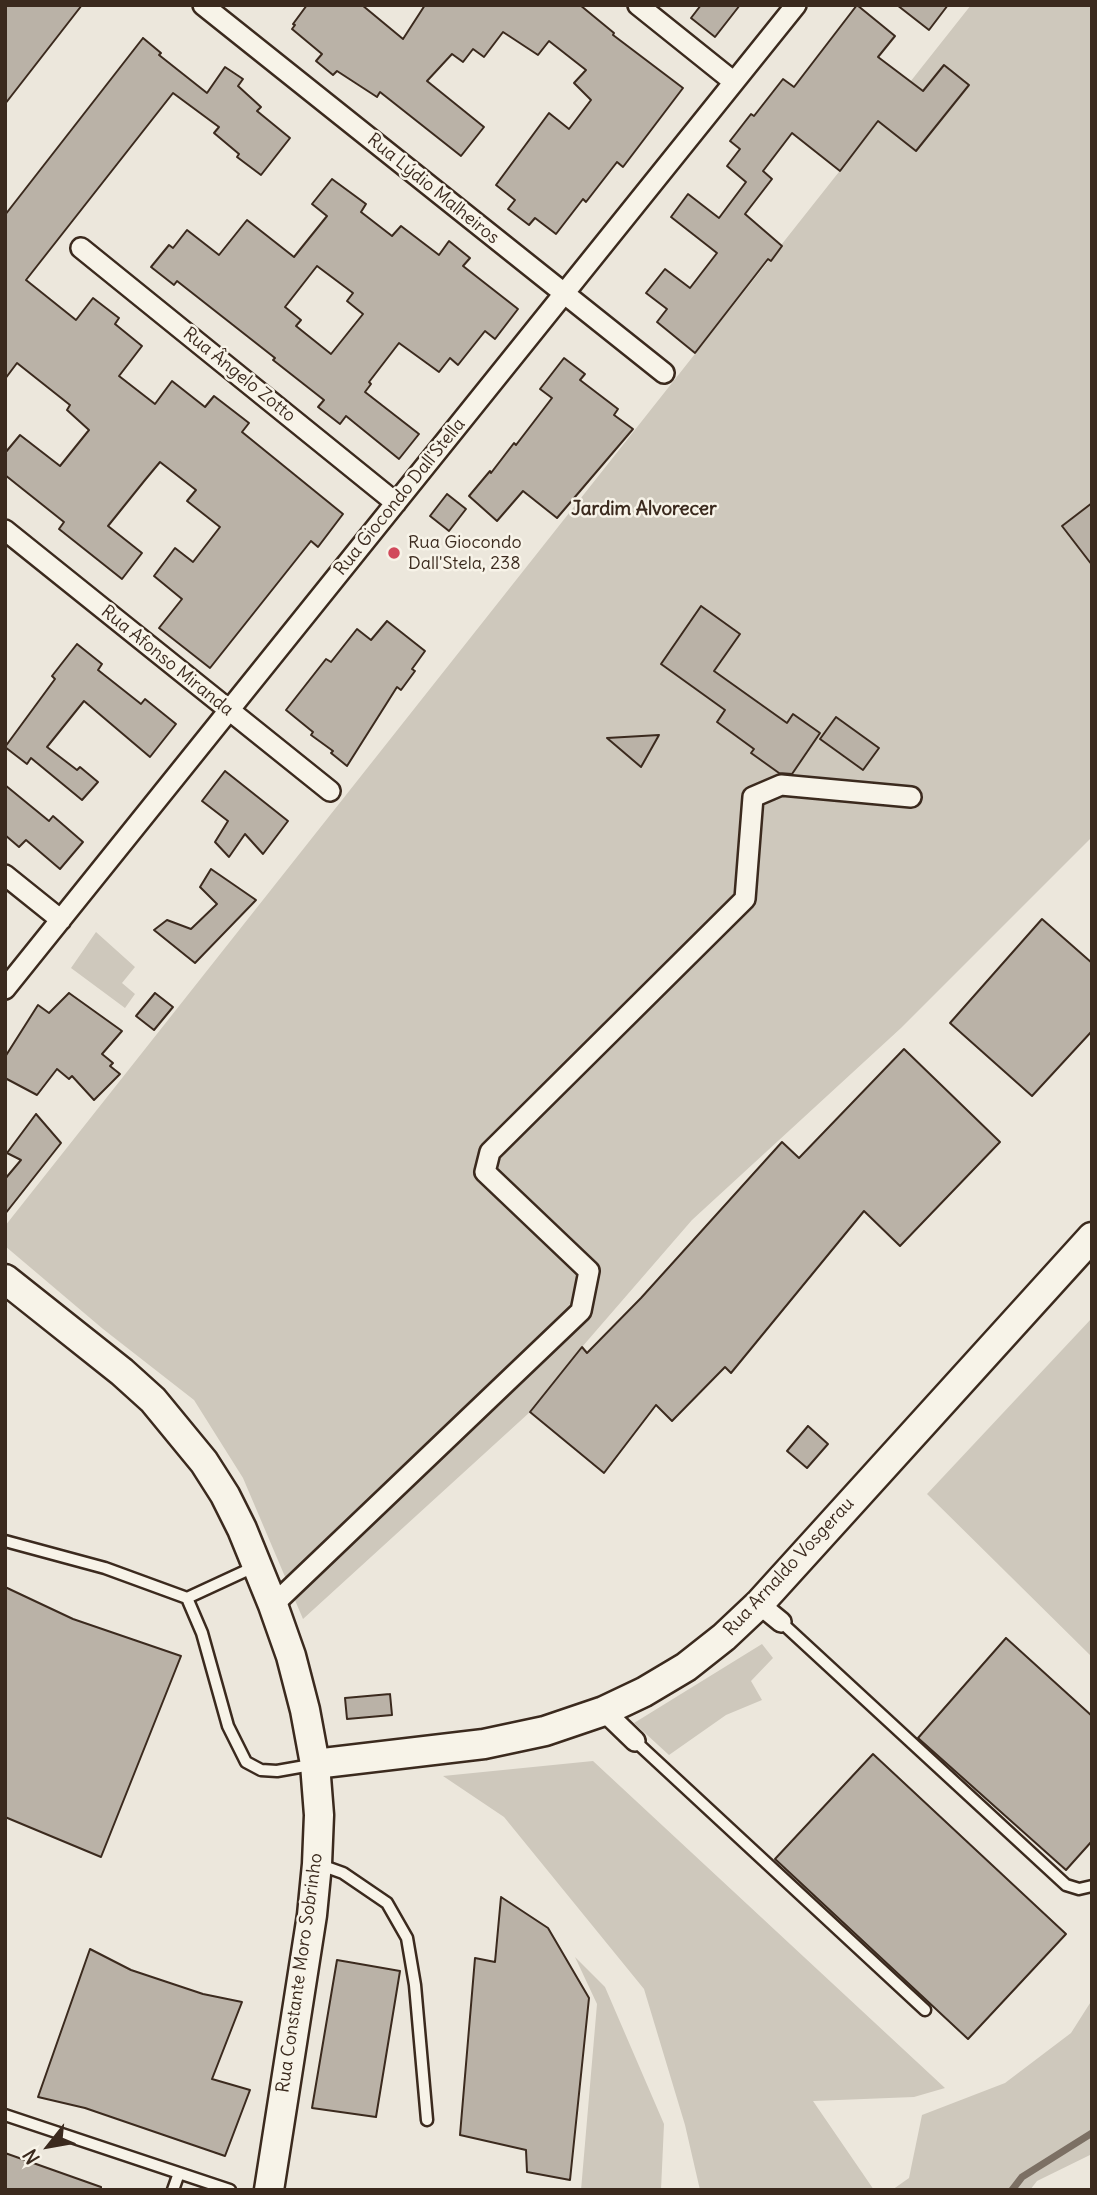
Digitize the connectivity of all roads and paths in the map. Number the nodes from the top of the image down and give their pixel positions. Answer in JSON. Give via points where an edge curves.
{"nodes":[{"id":1,"x":203,"y":5,"type":"edge"},
{"id":2,"x":638,"y":5,"type":"edge"},
{"id":3,"x":796,"y":5,"type":"edge"},
{"id":4,"x":734,"y":82,"type":"junction"},
{"id":5,"x":81,"y":248,"type":"dead end"},
{"id":6,"x":564,"y":293,"type":"junction"},
{"id":7,"x":664,"y":373,"type":"dead end"},
{"id":8,"x":396,"y":503,"type":"junction"},
{"id":9,"x":5,"y":530,"type":"edge"},
{"id":10,"x":229,"y":710,"type":"junction"},
{"id":11,"x":330,"y":791,"type":"dead end"},
{"id":12,"x":911,"y":797,"type":"dead end"},
{"id":13,"x":5,"y":875,"type":"edge"},
{"id":14,"x":61,"y":920,"type":"junction"},
{"id":15,"x":5,"y":989,"type":"edge"},
{"id":16,"x":1092,"y":1237,"type":"edge"},
{"id":17,"x":5,"y":1279,"type":"edge"},
{"id":18,"x":5,"y":1541,"type":"edge"},
{"id":19,"x":258,"y":1566,"type":"junction"},
{"id":20,"x":187,"y":1598,"type":"junction"},
{"id":21,"x":759,"y":1604,"type":"junction"},
{"id":22,"x":274,"y":1605,"type":"junction"},
{"id":23,"x":781,"y":1622,"type":"joint"},
{"id":24,"x":604,"y":1712,"type":"junction"},
{"id":25,"x":635,"y":1741,"type":"joint"},
{"id":26,"x":315,"y":1764,"type":"junction"},
{"id":27,"x":317,"y":1864,"type":"junction"},
{"id":28,"x":1092,"y":1886,"type":"edge"},
{"id":29,"x":925,"y":2010,"type":"dead end"},
{"id":30,"x":5,"y":2115,"type":"edge"},
{"id":31,"x":427,"y":2120,"type":"dead end"},
{"id":32,"x":179,"y":2173,"type":"junction"},
{"id":33,"x":173,"y":2190,"type":"edge"},
{"id":34,"x":230,"y":2190,"type":"edge"},
{"id":35,"x":269,"y":2190,"type":"edge"}],
"edges":[{"from":1,"to":6,"type":"street","name":"Rua Lýdio Malheiros"},
{"from":2,"to":4,"type":"street"},
{"from":3,"to":4,"type":"street","name":"Rua Giocondo Dall'Stella"},
{"from":4,"to":6,"type":"street","name":"Rua Giocondo Dall'Stella"},
{"from":5,"to":8,"type":"street","name":"Rua Ângelo Zotto"},
{"from":6,"to":7,"type":"street","name":"Rua Lýdio Malheiros"},
{"from":6,"to":8,"type":"street","name":"Rua Giocondo Dall'Stella"},
{"from":8,"to":10,"type":"street","name":"Rua Giocondo Dall'Stella"},
{"from":9,"to":10,"type":"street","name":"Rua Afonso Miranda"},
{"from":10,"to":11,"type":"street","name":"Rua Afonso Miranda"},
{"from":10,"to":14,"type":"street","name":"Rua Giocondo Dall'Stella"},
{"from":12,"to":22,"type":"street","via":[[781,785],[753,797],[745,899],[490,1152],[485,1172],[589,1271],[581,1311]]},
{"from":13,"to":14,"type":"street"},
{"from":14,"to":15,"type":"street","name":"Rua Giocondo Dall'Stella"},
{"from":16,"to":21,"type":"main road","name":"Rua Arnaldo Vosgerau"},
{"from":17,"to":19,"type":"main road","name":"Rua Constante Moro Sobrinho","via":[[153,1400],[225,1495]]},
{"from":18,"to":20,"type":"lane","via":[[105,1568]]},
{"from":19,"to":20,"type":"lane"},
{"from":19,"to":22,"type":"main road","name":"Rua Constante Moro Sobrinho"},
{"from":20,"to":26,"type":"lane","via":[[202,1633],[228,1726],[246,1762],[276,1771]]},
{"from":21,"to":23,"type":"street"},
{"from":21,"to":24,"type":"main road","name":"Rua Arnaldo Vosgerau","via":[[686,1667]]},
{"from":22,"to":26,"type":"main road","name":"Rua Constante Moro Sobrinho","via":[[292,1656]]},
{"from":23,"to":28,"type":"lane","via":[[1066,1885]]},
{"from":24,"to":25,"type":"street"},
{"from":24,"to":26,"type":"main road","name":"Rua Arnaldo Vosgerau","via":[[484,1744]]},
{"from":25,"to":29,"type":"lane"},
{"from":26,"to":27,"type":"main road","name":"Rua Constante Moro Sobrinho"},
{"from":27,"to":31,"type":"lane","via":[[343,1873],[387,1903],[407,1938]]},
{"from":27,"to":35,"type":"main road","name":"Rua Constante Moro Sobrinho"},
{"from":30,"to":32,"type":"lane"},
{"from":32,"to":33,"type":"lane"},
{"from":32,"to":34,"type":"lane"}]}
